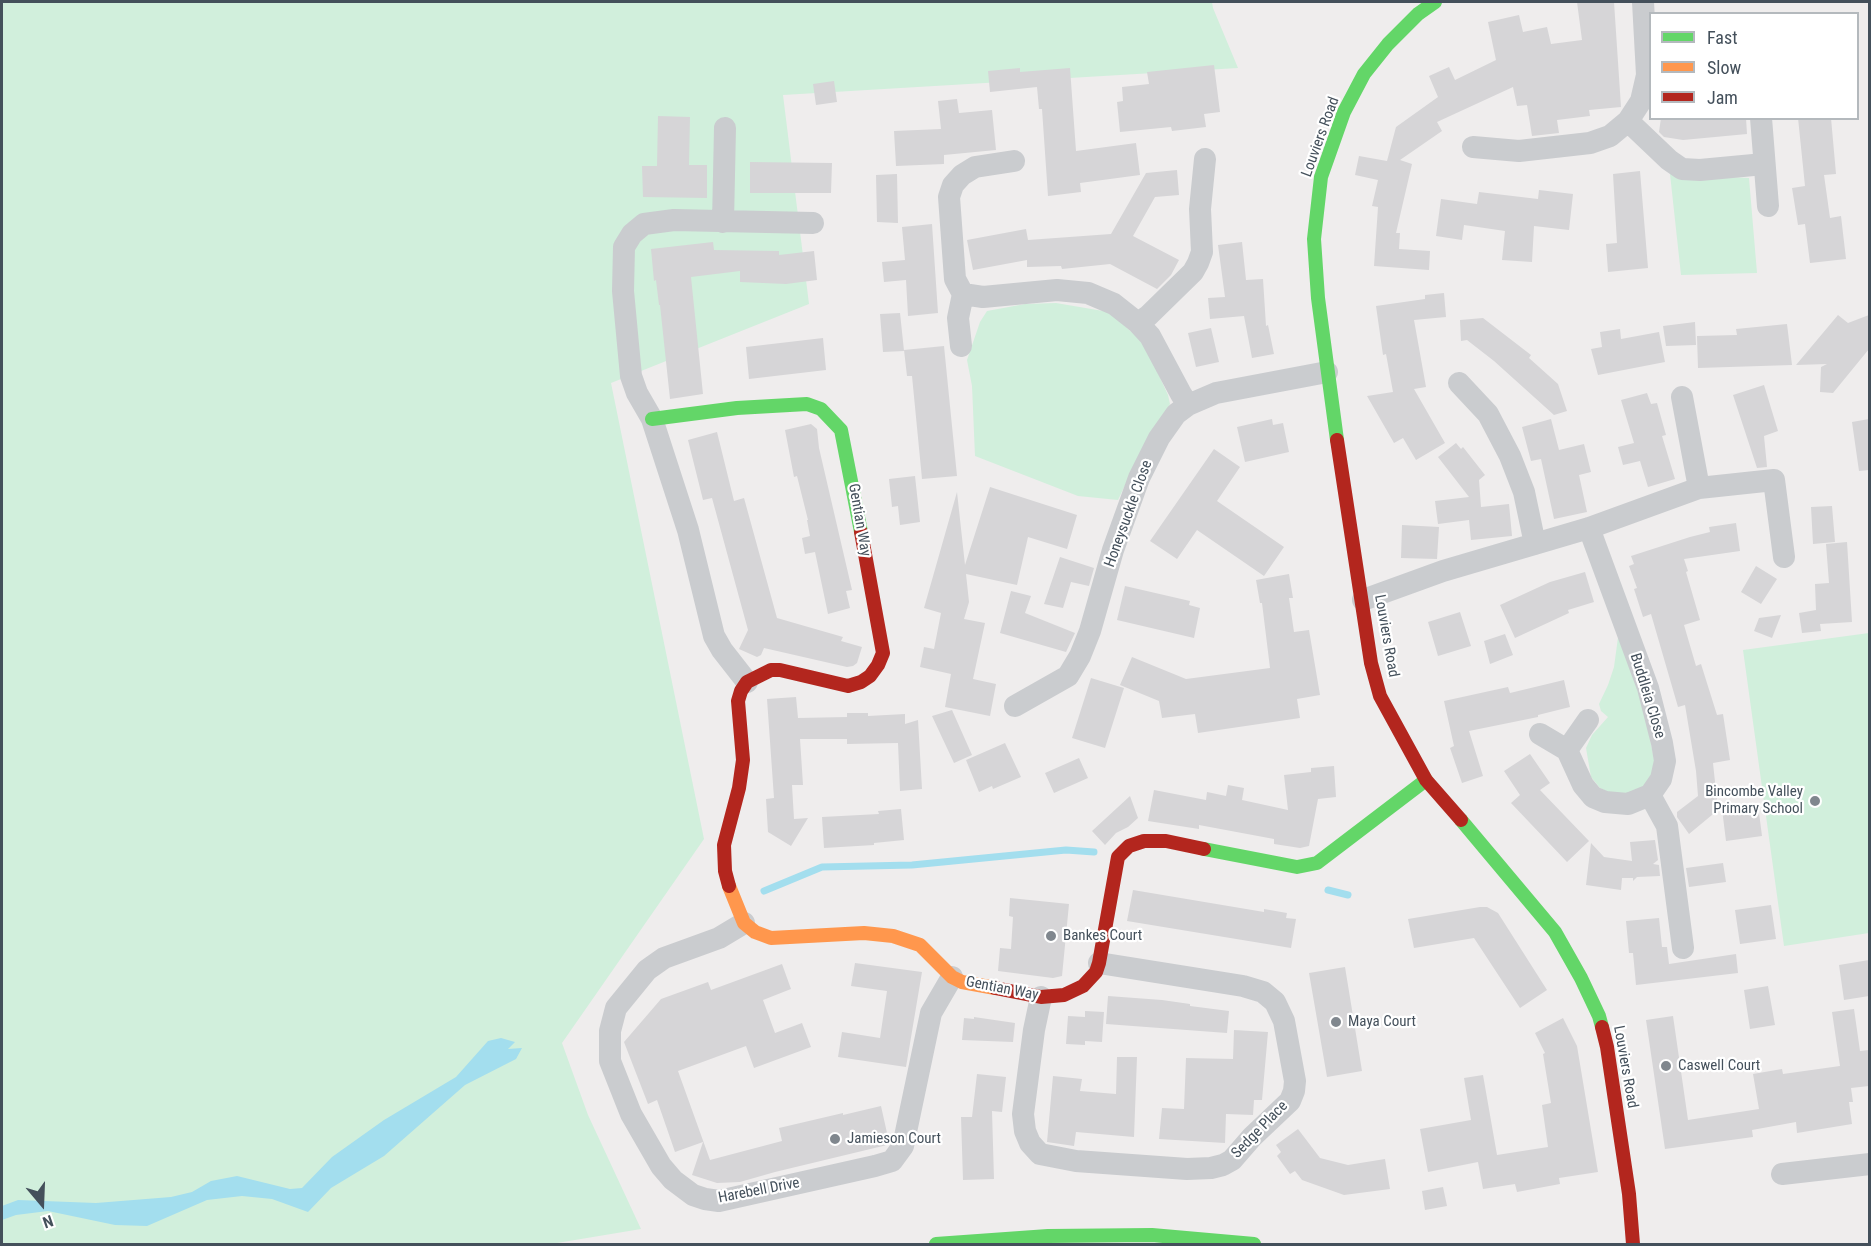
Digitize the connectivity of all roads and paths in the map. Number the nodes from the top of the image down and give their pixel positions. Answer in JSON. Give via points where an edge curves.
{"nodes":[{"id":1,"x":1435,"y":2,"type":"edge"},
{"id":2,"x":1643,"y":2,"type":"edge"},
{"id":3,"x":1761,"y":120,"type":"edge"},
{"id":4,"x":1628,"y":122,"type":"junction"},
{"id":5,"x":725,"y":128,"type":"dead end"},
{"id":6,"x":1473,"y":147,"type":"dead end"},
{"id":7,"x":1205,"y":159,"type":"dead end"},
{"id":8,"x":1014,"y":161,"type":"dead end"},
{"id":9,"x":1764,"y":164,"type":"junction"},
{"id":10,"x":1768,"y":206,"type":"dead end"},
{"id":11,"x":723,"y":222,"type":"junction"},
{"id":12,"x":813,"y":223,"type":"dead end"},
{"id":13,"x":963,"y":294,"type":"junction"},
{"id":14,"x":1138,"y":323,"type":"junction"},
{"id":15,"x":961,"y":346,"type":"dead end"},
{"id":16,"x":1327,"y":372,"type":"junction"},
{"id":17,"x":1459,"y":383,"type":"dead end"},
{"id":18,"x":1682,"y":397,"type":"dead end"},
{"id":19,"x":1188,"y":405,"type":"junction"},
{"id":20,"x":652,"y":419,"type":"junction"},
{"id":21,"x":1699,"y":488,"type":"junction"},
{"id":22,"x":1589,"y":528,"type":"junction"},
{"id":23,"x":1535,"y":544,"type":"junction"},
{"id":24,"x":1784,"y":557,"type":"dead end"},
{"id":25,"x":1363,"y":600,"type":"junction"},
{"id":26,"x":747,"y":682,"type":"junction"},
{"id":27,"x":1014,"y":706,"type":"dead end"},
{"id":28,"x":1588,"y":720,"type":"dead end"},
{"id":29,"x":1540,"y":734,"type":"dead end"},
{"id":30,"x":1567,"y":750,"type":"junction"},
{"id":31,"x":1426,"y":780,"type":"junction"},
{"id":32,"x":1650,"y":795,"type":"junction"},
{"id":33,"x":744,"y":923,"type":"junction"},
{"id":34,"x":1683,"y":948,"type":"dead end"},
{"id":35,"x":1099,"y":963,"type":"junction"},
{"id":36,"x":952,"y":977,"type":"junction"},
{"id":37,"x":1041,"y":997,"type":"junction"},
{"id":38,"x":1869,"y":1164,"type":"edge"},
{"id":39,"x":1782,"y":1174,"type":"dead end"},
{"id":40,"x":946,"y":1244,"type":"edge"},
{"id":41,"x":1254,"y":1245,"type":"edge"},
{"id":42,"x":1633,"y":1245,"type":"edge"}],
"edges":[{"from":1,"to":16,"type":"street","name":"Louviers Road","via":[[1388,44],[1364,74],[1344,112],[1321,177],[1314,239]]},
{"from":2,"to":4,"type":"street","via":[[1647,75],[1641,101]]},
{"from":3,"to":9,"type":"street"},
{"from":4,"to":6,"type":"street","via":[[1610,136],[1590,143],[1519,152]]},
{"from":4,"to":9,"type":"street","via":[[1682,169]]},
{"from":5,"to":11,"type":"street"},
{"from":7,"to":14,"type":"street","via":[[1200,209],[1202,252],[1198,263]]},
{"from":8,"to":13,"type":"street","via":[[975,167],[953,185],[949,198],[955,279]]},
{"from":9,"to":10,"type":"street"},
{"from":11,"to":12,"type":"street"},
{"from":11,"to":20,"type":"street","via":[[674,220],[644,224],[624,247],[623,291],[631,376]]},
{"from":13,"to":14,"type":"street","via":[[983,297],[1057,290],[1088,293],[1114,304]]},
{"from":13,"to":15,"type":"street","via":[[958,318]]},
{"from":14,"to":19,"type":"street","via":[[1150,336]]},
{"from":16,"to":19,"type":"street","name":"Honeysuckle Close","via":[[1245,386]]},
{"from":16,"to":25,"type":"street","name":"Louviers Road"},
{"from":17,"to":23,"type":"street","via":[[1488,414],[1510,456],[1524,492]]},
{"from":18,"to":21,"type":"street"},
{"from":19,"to":27,"type":"street","name":"Honeysuckle Close","via":[[1167,425],[1139,478],[1080,656],[1068,676]]},
{"from":20,"to":26,"type":"street","via":[[688,530],[714,636]]},
{"from":20,"to":26,"type":"street","name":"Gentian Way","via":[[807,404],[821,409],[841,430],[883,653],[870,676],[849,686],[780,670],[771,670]]},
{"from":21,"to":22,"type":"street"},
{"from":21,"to":24,"type":"street","via":[[1774,480]]},
{"from":22,"to":23,"type":"street"},
{"from":22,"to":32,"type":"street","name":"Buddleia Close","via":[[1648,688],[1662,743],[1665,761],[1661,778]]},
{"from":23,"to":25,"type":"street"},
{"from":25,"to":31,"type":"street","name":"Louviers Road","via":[[1371,663],[1380,696]]},
{"from":26,"to":33,"type":"street","via":[[738,701],[743,760],[724,845],[725,871]]},
{"from":28,"to":30,"type":"street"},
{"from":29,"to":30,"type":"street"},
{"from":30,"to":32,"type":"street","via":[[1593,797],[1628,804]]},
{"from":31,"to":35,"type":"street","name":"Gentian Way","via":[[1317,863],[1297,867],[1166,841],[1129,846],[1116,862]]},
{"from":31,"to":42,"type":"street","name":"Louviers Road","via":[[1555,932],[1599,1016],[1629,1194]]},
{"from":32,"to":34,"type":"street","via":[[1667,826]]},
{"from":33,"to":36,"type":"street","name":"Gentian Way","via":[[755,933],[771,938],[864,933],[907,939],[920,945]]},
{"from":33,"to":36,"type":"street","name":"Harebell Drive","via":[[719,938],[664,958],[647,970],[616,1008],[609,1031],[610,1061],[631,1114],[673,1180],[705,1199],[719,1201],[892,1161],[903,1146],[931,1013]]},
{"from":35,"to":37,"type":"street","name":"Gentian Way","via":[[1091,979],[1075,991]]},
{"from":35,"to":37,"type":"street","name":"Sedge Place","via":[[1250,988],[1275,1002],[1284,1021],[1294,1092],[1290,1101],[1232,1160],[1211,1168],[1188,1169],[1076,1161],[1040,1154],[1024,1131],[1023,1114]]},
{"from":36,"to":37,"type":"street","name":"Gentian Way"},
{"from":38,"to":39,"type":"street"},
{"from":40,"to":41,"type":"street","via":[[1048,1236],[1152,1235]]}]}
